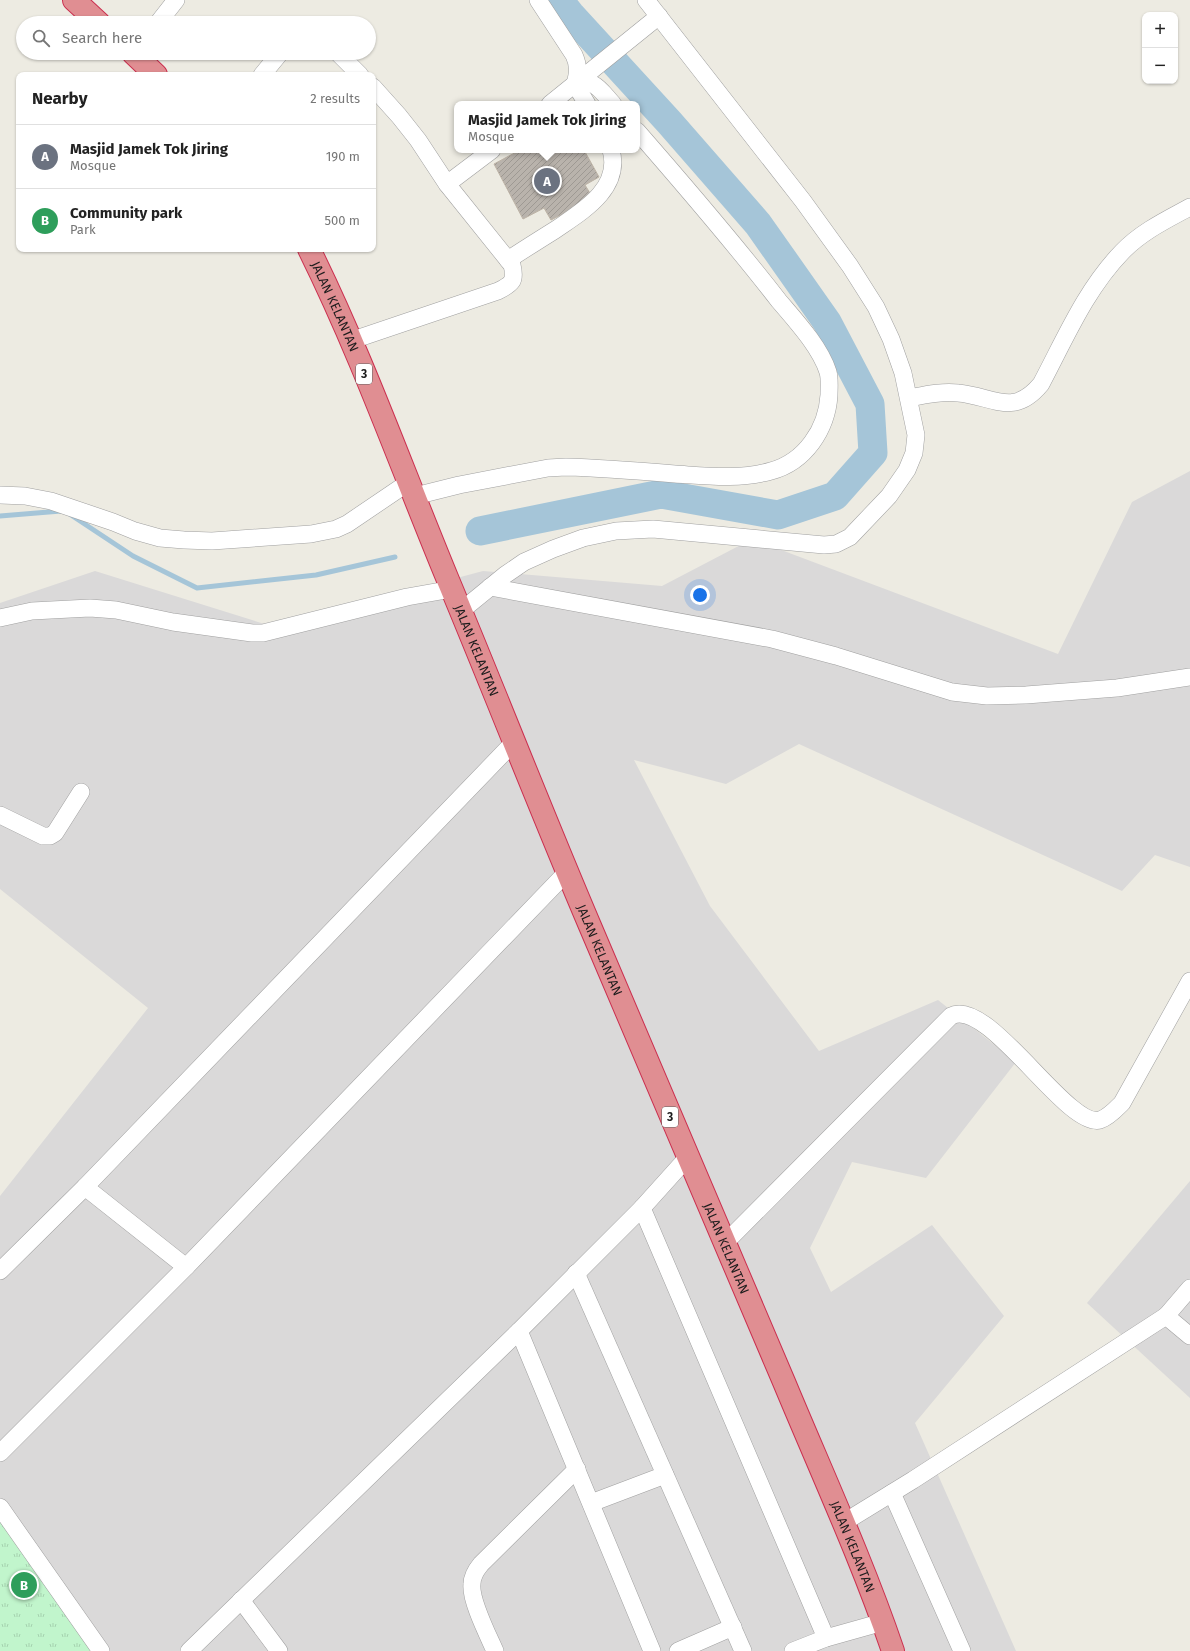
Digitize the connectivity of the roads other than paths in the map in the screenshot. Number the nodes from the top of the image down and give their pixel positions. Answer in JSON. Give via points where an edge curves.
{"nodes":[{"id":1,"x":74,"y":0,"type":"edge"},
{"id":2,"x":176,"y":0,"type":"edge"},
{"id":3,"x":538,"y":0,"type":"edge"},
{"id":4,"x":646,"y":0,"type":"edge"},
{"id":5,"x":91,"y":16,"type":"edge"},
{"id":6,"x":163,"y":16,"type":"edge"},
{"id":7,"x":659,"y":16,"type":"junction"},
{"id":8,"x":141,"y":60,"type":"edge"},
{"id":9,"x":274,"y":60,"type":"edge"},
{"id":10,"x":345,"y":60,"type":"edge"},
{"id":11,"x":153,"y":72,"type":"edge"},
{"id":12,"x":264,"y":72,"type":"edge"},
{"id":13,"x":357,"y":72,"type":"edge"},
{"id":14,"x":580,"y":80,"type":"junction"},
{"id":15,"x":376,"y":91,"type":"edge"},
{"id":16,"x":554,"y":101,"type":"edge"},
{"id":17,"x":586,"y":101,"type":"edge"},
{"id":18,"x":610,"y":101,"type":"edge"},
{"id":19,"x":640,"y":135,"type":"edge"},
{"id":20,"x":488,"y":153,"type":"edge"},
{"id":21,"x":612,"y":153,"type":"edge"},
{"id":22,"x":447,"y":184,"type":"junction"},
{"id":23,"x":1190,"y":207,"type":"edge"},
{"id":24,"x":309,"y":252,"type":"edge"},
{"id":25,"x":508,"y":260,"type":"junction"},
{"id":26,"x":350,"y":341,"type":"junction"},
{"id":27,"x":909,"y":398,"type":"junction"},
{"id":28,"x":414,"y":493,"type":"junction"},
{"id":29,"x":0,"y":495,"type":"edge"},
{"id":30,"x":451,"y":586,"type":"junction"},
{"id":31,"x":490,"y":587,"type":"junction"},
{"id":32,"x":461,"y":611,"type":"junction"},
{"id":33,"x":0,"y":618,"type":"edge"},
{"id":34,"x":1190,"y":677,"type":"edge"},
{"id":35,"x":514,"y":742,"type":"junction"},
{"id":36,"x":81,"y":792,"type":"dead end"},
{"id":37,"x":0,"y":815,"type":"edge"},
{"id":38,"x":567,"y":872,"type":"junction"},
{"id":39,"x":1190,"y":981,"type":"edge"},
{"id":40,"x":687,"y":1158,"type":"junction"},
{"id":41,"x":85,"y":1187,"type":"junction"},
{"id":42,"x":642,"y":1208,"type":"junction"},
{"id":43,"x":725,"y":1243,"type":"junction"},
{"id":44,"x":186,"y":1267,"type":"junction"},
{"id":45,"x":0,"y":1271,"type":"edge"},
{"id":46,"x":576,"y":1273,"type":"junction"},
{"id":47,"x":1190,"y":1288,"type":"edge"},
{"id":48,"x":1166,"y":1316,"type":"junction"},
{"id":49,"x":519,"y":1331,"type":"junction"},
{"id":50,"x":1190,"y":1336,"type":"edge"},
{"id":51,"x":0,"y":1453,"type":"edge"},
{"id":52,"x":577,"y":1469,"type":"junction"},
{"id":53,"x":665,"y":1475,"type":"junction"},
{"id":54,"x":892,"y":1493,"type":"junction"},
{"id":55,"x":591,"y":1503,"type":"junction"},
{"id":56,"x":0,"y":1507,"type":"edge"},
{"id":57,"x":843,"y":1523,"type":"junction"},
{"id":58,"x":241,"y":1600,"type":"junction"},
{"id":59,"x":883,"y":1622,"type":"junction"},
{"id":60,"x":733,"y":1627,"type":"junction"},
{"id":61,"x":826,"y":1638,"type":"junction"},
{"id":62,"x":101,"y":1651,"type":"edge"},
{"id":63,"x":189,"y":1651,"type":"edge"},
{"id":64,"x":279,"y":1651,"type":"edge"},
{"id":65,"x":495,"y":1651,"type":"edge"},
{"id":66,"x":652,"y":1651,"type":"edge"},
{"id":67,"x":678,"y":1651,"type":"edge"},
{"id":68,"x":743,"y":1651,"type":"edge"},
{"id":69,"x":793,"y":1651,"type":"edge"},
{"id":70,"x":893,"y":1651,"type":"edge"},
{"id":71,"x":962,"y":1651,"type":"edge"}],
"edges":[{"from":1,"to":5,"type":"highway"},
{"from":2,"to":6,"type":"street"},
{"from":3,"to":14,"type":"street","via":[[577,63]]},
{"from":4,"to":7,"type":"street"},
{"from":7,"to":14,"type":"street"},
{"from":7,"to":27,"type":"street","via":[[803,201],[863,286],[891,339]]},
{"from":8,"to":11,"type":"highway"},
{"from":9,"to":12,"type":"street"},
{"from":10,"to":13,"type":"street"},
{"from":14,"to":16,"type":"street"},
{"from":14,"to":17,"type":"street"},
{"from":14,"to":18,"type":"street","via":[[598,88]]},
{"from":15,"to":22,"type":"street","via":[[418,140]]},
{"from":19,"to":28,"type":"street","via":[[767,285],[820,356],[828,373],[828,408],[815,439],[787,465],[752,476],[729,477],[566,467],[548,468]]},
{"from":20,"to":22,"type":"street"},
{"from":21,"to":25,"type":"street","via":[[611,173],[605,189],[594,202]]},
{"from":22,"to":25,"type":"street"},
{"from":23,"to":27,"type":"street","via":[[1156,225],[1122,252],[1091,290],[1041,384],[1023,400],[1012,404],[946,392]]},
{"from":24,"to":26,"type":"highway","name":"JALAN KELANTAN","number":"3"},
{"from":25,"to":26,"type":"street","via":[[512,265],[514,279],[507,286]]},
{"from":26,"to":28,"type":"highway","name":"JALAN KELANTAN","number":"3"},
{"from":27,"to":31,"type":"street","via":[[916,435],[914,453],[907,470],[889,496],[843,542],[824,545],[652,529],[616,530],[553,548],[524,562]]},
{"from":28,"to":29,"type":"street","via":[[336,529],[311,534],[212,541],[160,538],[51,501]]},
{"from":28,"to":30,"type":"highway","name":"JALAN KELANTAN","number":"3"},
{"from":30,"to":32,"type":"highway","name":"JALAN KELANTAN","number":"3"},
{"from":30,"to":33,"type":"street","via":[[258,633],[90,608],[32,611]]},
{"from":31,"to":32,"type":"street"},
{"from":31,"to":34,"type":"street","via":[[772,639],[952,692],[987,696],[1026,695],[1117,688]]},
{"from":32,"to":35,"type":"highway","name":"JALAN KELANTAN","number":"3"},
{"from":35,"to":38,"type":"highway","name":"JALAN KELANTAN","number":"3"},
{"from":35,"to":41,"type":"street"},
{"from":36,"to":37,"type":"street","via":[[56,833],[50,836],[43,836]]},
{"from":38,"to":40,"type":"highway","name":"JALAN KELANTAN","number":"3"},
{"from":38,"to":44,"type":"street"},
{"from":39,"to":43,"type":"street","via":[[1122,1103],[1100,1120],[1090,1120],[1068,1106],[1025,1061],[983,1024],[960,1013],[951,1016]]},
{"from":40,"to":42,"type":"street"},
{"from":40,"to":43,"type":"highway","name":"JALAN KELANTAN","number":"3"},
{"from":41,"to":44,"type":"street"},
{"from":41,"to":45,"type":"street"},
{"from":42,"to":46,"type":"street"},
{"from":42,"to":61,"type":"street"},
{"from":43,"to":57,"type":"highway","name":"JALAN KELANTAN","number":"3"},
{"from":44,"to":51,"type":"street"},
{"from":46,"to":49,"type":"street"},
{"from":46,"to":53,"type":"street"},
{"from":47,"to":48,"type":"street"},
{"from":48,"to":50,"type":"street"},
{"from":48,"to":54,"type":"street"},
{"from":49,"to":52,"type":"street"},
{"from":49,"to":58,"type":"street"},
{"from":52,"to":55,"type":"street"},
{"from":52,"to":65,"type":"street","via":[[474,1573],[473,1596]]},
{"from":53,"to":55,"type":"street"},
{"from":53,"to":60,"type":"street"},
{"from":54,"to":57,"type":"street"},
{"from":54,"to":71,"type":"street"},
{"from":55,"to":66,"type":"street"},
{"from":56,"to":62,"type":"street"},
{"from":57,"to":59,"type":"highway","name":"JALAN KELANTAN","number":"3"},
{"from":58,"to":63,"type":"street"},
{"from":58,"to":64,"type":"street"},
{"from":59,"to":61,"type":"street"},
{"from":59,"to":70,"type":"highway","name":"JALAN KELANTAN","number":"3"},
{"from":60,"to":67,"type":"street"},
{"from":60,"to":68,"type":"street"},
{"from":61,"to":69,"type":"street"}]}
